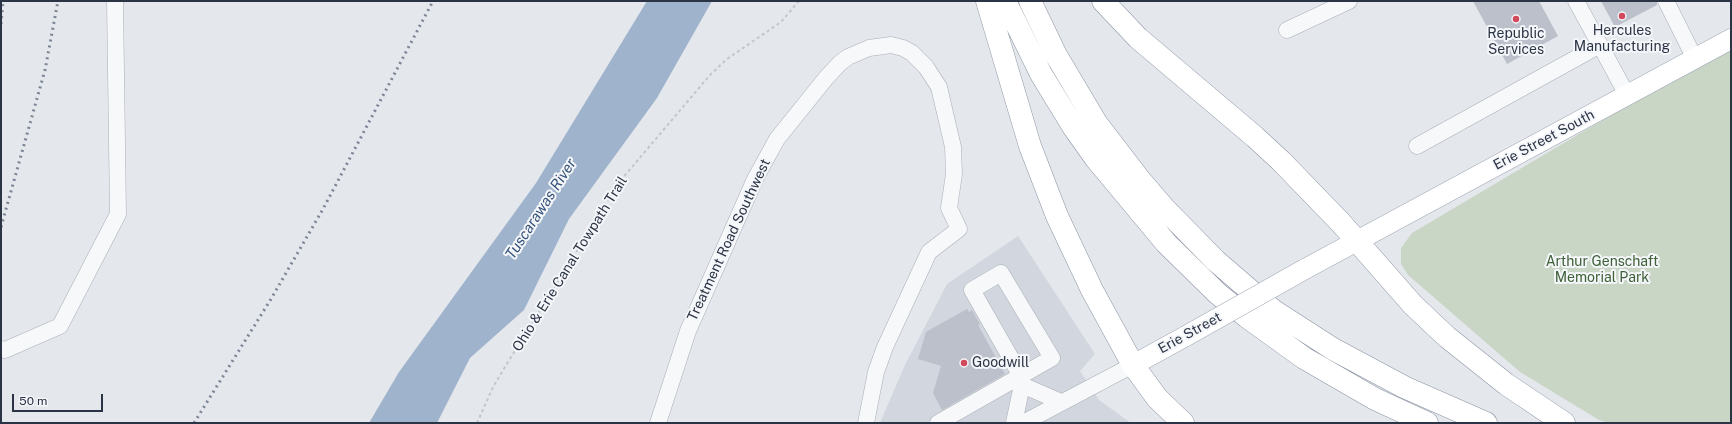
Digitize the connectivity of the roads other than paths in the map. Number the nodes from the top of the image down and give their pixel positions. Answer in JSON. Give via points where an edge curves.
{"nodes":[{"id":1,"x":115,"y":1,"type":"edge"},
{"id":2,"x":987,"y":1,"type":"edge"},
{"id":3,"x":1005,"y":1,"type":"edge"},
{"id":4,"x":1030,"y":1,"type":"edge"},
{"id":5,"x":1103,"y":1,"type":"edge"},
{"id":6,"x":1349,"y":1,"type":"edge"},
{"id":7,"x":1576,"y":1,"type":"edge"},
{"id":8,"x":1666,"y":1,"type":"edge"},
{"id":9,"x":1287,"y":30,"type":"dead end"},
{"id":10,"x":1731,"y":39,"type":"edge"},
{"id":11,"x":1600,"y":45,"type":"junction"},
{"id":12,"x":1695,"y":59,"type":"junction"},
{"id":13,"x":1627,"y":95,"type":"junction"},
{"id":14,"x":1417,"y":146,"type":"dead end"},
{"id":15,"x":1356,"y":242,"type":"junction"},
{"id":16,"x":1,"y":349,"type":"edge"},
{"id":17,"x":1133,"y":365,"type":"junction"},
{"id":18,"x":1020,"y":379,"type":"junction"},
{"id":19,"x":1061,"y":402,"type":"junction"},
{"id":20,"x":658,"y":423,"type":"edge"},
{"id":21,"x":866,"y":423,"type":"edge"},
{"id":22,"x":938,"y":423,"type":"edge"},
{"id":23,"x":1014,"y":423,"type":"edge"},
{"id":24,"x":1023,"y":423,"type":"edge"},
{"id":25,"x":1183,"y":423,"type":"edge"},
{"id":26,"x":1427,"y":423,"type":"edge"},
{"id":27,"x":1486,"y":423,"type":"edge"},
{"id":28,"x":1564,"y":423,"type":"edge"}],
"edges":[{"from":1,"to":16,"type":"street","via":[[118,214],[60,326],[4,350]]},
{"from":2,"to":17,"type":"highway","via":[[1030,146],[1057,216],[1092,290]]},
{"from":3,"to":26,"type":"highway","via":[[1041,74],[1074,128],[1096,159],[1166,243],[1218,294],[1304,358],[1375,398]]},
{"from":4,"to":27,"type":"highway","via":[[1056,55],[1097,124],[1164,208],[1216,261],[1274,311],[1333,349],[1404,387]]},
{"from":5,"to":15,"type":"highway","via":[[1138,38],[1276,156]]},
{"from":6,"to":9,"type":"street"},
{"from":7,"to":11,"type":"street"},
{"from":8,"to":12,"type":"street"},
{"from":10,"to":12,"type":"main road","name":"Erie Street South"},
{"from":11,"to":13,"type":"street"},
{"from":11,"to":14,"type":"street"},
{"from":12,"to":13,"type":"main road","name":"Erie Street South"},
{"from":13,"to":15,"type":"main road","name":"Erie Street South"},
{"from":15,"to":17,"type":"main road","name":"Erie Street","bridge":true},
{"from":15,"to":28,"type":"highway","via":[[1446,337],[1506,384]]},
{"from":17,"to":19,"type":"street","name":"Erie Street"},
{"from":17,"to":25,"type":"highway","via":[[1157,398]]},
{"from":18,"to":18,"type":"street","via":[[1052,358],[1001,273],[972,290]]},
{"from":18,"to":19,"type":"street"},
{"from":18,"to":22,"type":"street"},
{"from":18,"to":23,"type":"street"},
{"from":19,"to":24,"type":"street","name":"Erie Street"},
{"from":20,"to":21,"type":"street","name":"Treatment Road Southwest","via":[[688,331],[755,179],[778,139],[826,78],[848,57],[869,48],[891,45],[903,48],[926,67],[934,77],[943,98],[953,147],[954,174],[949,208],[959,229],[929,252],[885,347],[876,372]]}]}
